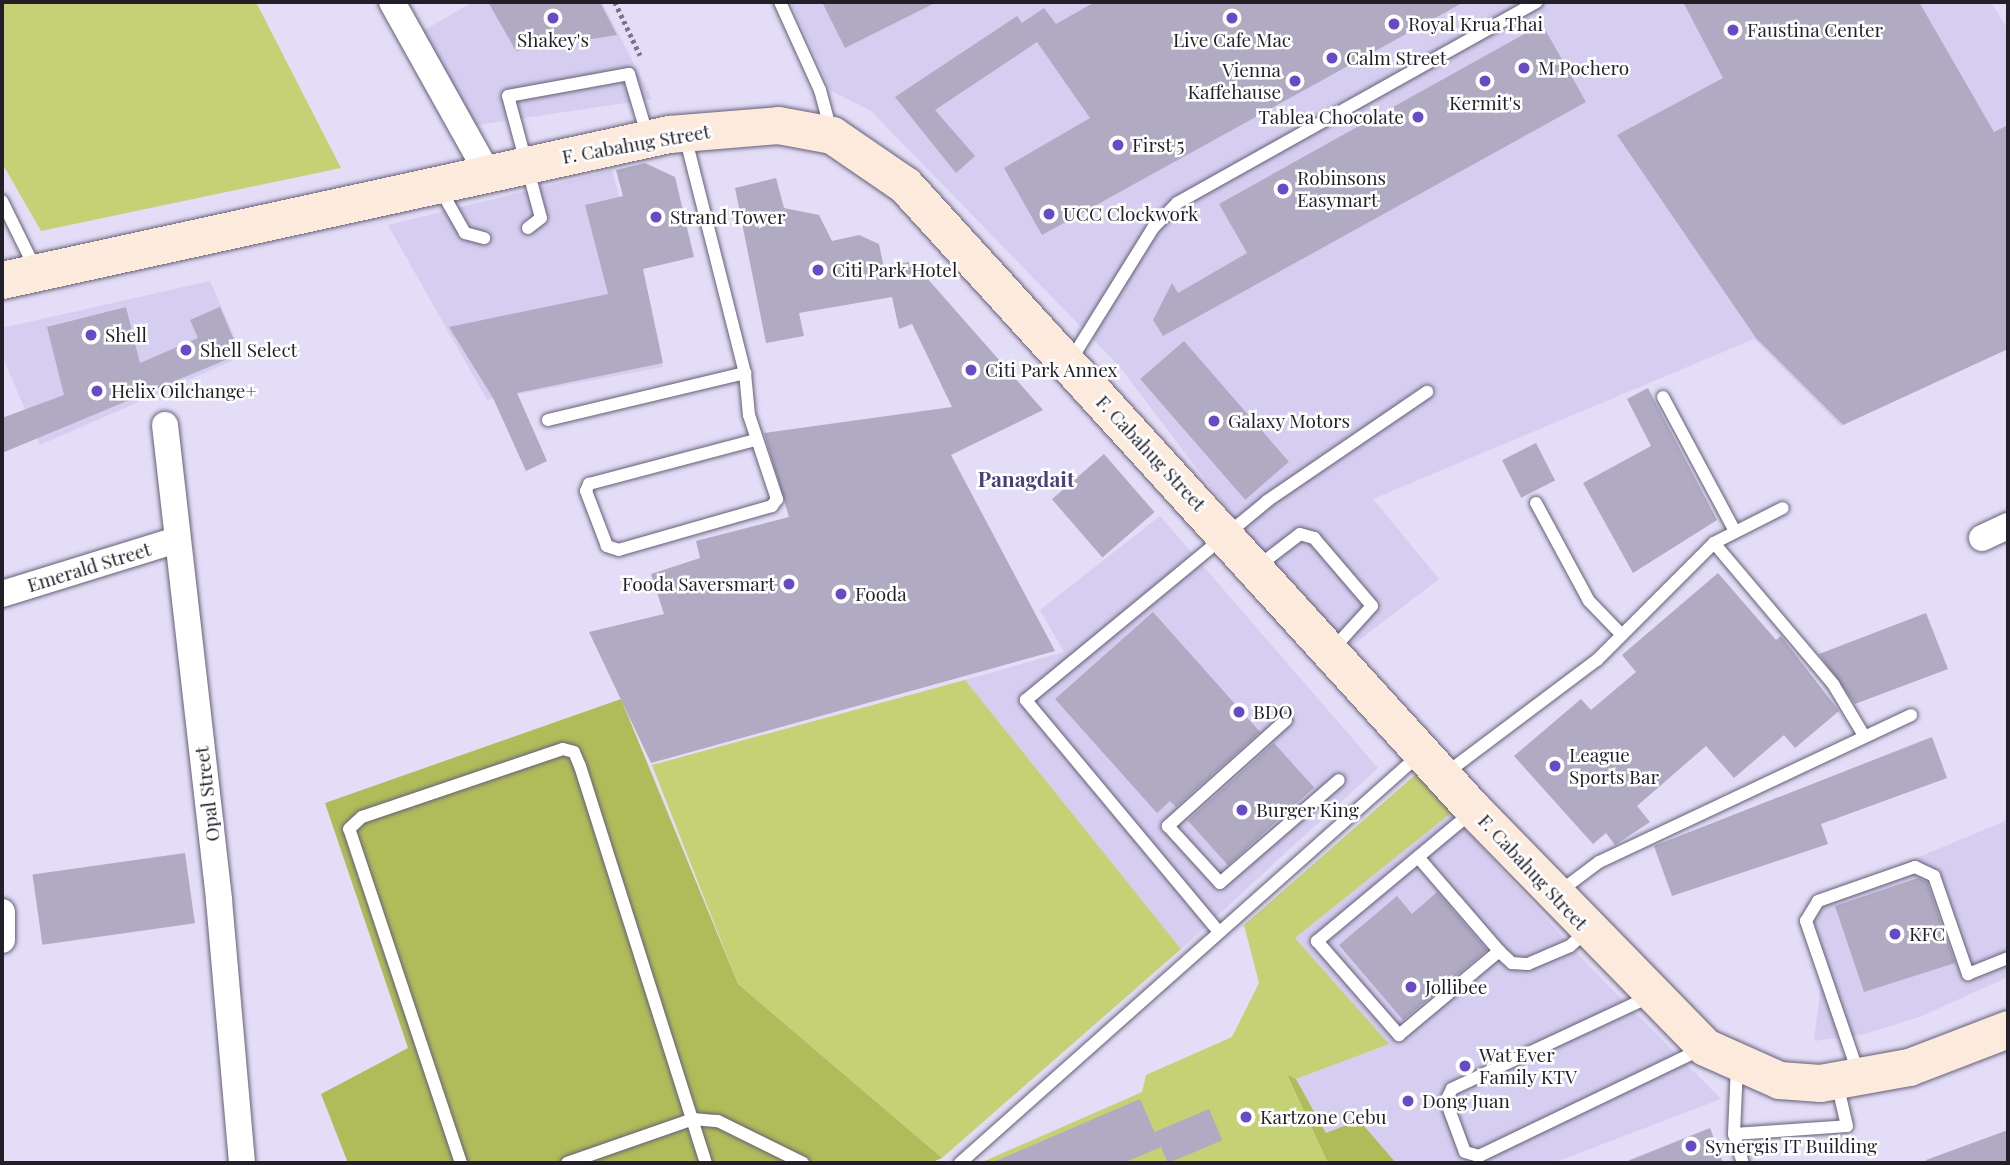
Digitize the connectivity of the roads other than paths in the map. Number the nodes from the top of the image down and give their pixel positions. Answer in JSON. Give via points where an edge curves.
{"nodes":[{"id":1,"x":392,"y":2,"type":"edge"},
{"id":2,"x":780,"y":2,"type":"edge"},
{"id":3,"x":1537,"y":2,"type":"edge"},
{"id":4,"x":684,"y":132,"type":"junction"},
{"id":5,"x":832,"y":135,"type":"junction"},
{"id":6,"x":648,"y":138,"type":"junction"},
{"id":7,"x":526,"y":164,"type":"junction"},
{"id":8,"x":487,"y":172,"type":"junction"},
{"id":9,"x":437,"y":183,"type":"junction"},
{"id":10,"x":2,"y":201,"type":"edge"},
{"id":11,"x":527,"y":228,"type":"dead end"},
{"id":12,"x":484,"y":238,"type":"dead end"},
{"id":13,"x":39,"y":274,"type":"junction"},
{"id":14,"x":2,"y":280,"type":"edge"},
{"id":15,"x":1069,"y":363,"type":"junction"},
{"id":16,"x":745,"y":373,"type":"junction"},
{"id":17,"x":1427,"y":392,"type":"dead end"},
{"id":18,"x":1663,"y":397,"type":"dead end"},
{"id":19,"x":548,"y":419,"type":"dead end"},
{"id":20,"x":165,"y":425,"type":"dead end"},
{"id":21,"x":757,"y":440,"type":"junction"},
{"id":22,"x":1536,"y":503,"type":"dead end"},
{"id":23,"x":1783,"y":508,"type":"dead end"},
{"id":24,"x":2008,"y":526,"type":"edge"},
{"id":25,"x":1735,"y":531,"type":"junction"},
{"id":26,"x":1226,"y":534,"type":"junction"},
{"id":27,"x":1982,"y":538,"type":"dead end"},
{"id":28,"x":176,"y":540,"type":"junction"},
{"id":29,"x":1714,"y":543,"type":"junction"},
{"id":30,"x":1256,"y":567,"type":"junction"},
{"id":31,"x":2,"y":594,"type":"edge"},
{"id":32,"x":1619,"y":632,"type":"junction"},
{"id":33,"x":1331,"y":651,"type":"junction"},
{"id":34,"x":1912,"y":715,"type":"dead end"},
{"id":35,"x":1286,"y":720,"type":"dead end"},
{"id":36,"x":1863,"y":734,"type":"junction"},
{"id":37,"x":1433,"y":764,"type":"junction"},
{"id":38,"x":1339,"y":780,"type":"dead end"},
{"id":39,"x":1474,"y":810,"type":"junction"},
{"id":40,"x":1418,"y":857,"type":"junction"},
{"id":41,"x":1555,"y":895,"type":"junction"},
{"id":42,"x":2,"y":912,"type":"edge"},
{"id":43,"x":1588,"y":929,"type":"junction"},
{"id":44,"x":1219,"y":932,"type":"junction"},
{"id":45,"x":2,"y":940,"type":"edge"},
{"id":46,"x":1499,"y":951,"type":"junction"},
{"id":47,"x":2008,"y":958,"type":"edge"},
{"id":48,"x":1651,"y":996,"type":"junction"},
{"id":49,"x":2008,"y":1029,"type":"edge"},
{"id":50,"x":1705,"y":1047,"type":"junction"},
{"id":51,"x":1737,"y":1065,"type":"junction"},
{"id":52,"x":1849,"y":1080,"type":"junction"},
{"id":53,"x":693,"y":1119,"type":"junction"},
{"id":54,"x":1734,"y":1134,"type":"junction"},
{"id":55,"x":242,"y":1163,"type":"edge"},
{"id":56,"x":461,"y":1163,"type":"edge"},
{"id":57,"x":568,"y":1163,"type":"edge"},
{"id":58,"x":706,"y":1163,"type":"edge"},
{"id":59,"x":803,"y":1163,"type":"edge"},
{"id":60,"x":960,"y":1163,"type":"edge"},
{"id":61,"x":1743,"y":1163,"type":"edge"}],
"edges":[{"from":1,"to":8,"type":"street"},
{"from":2,"to":5,"type":"lane","via":[[820,90]]},
{"from":3,"to":15,"type":"lane","via":[[1177,203],[1153,228]]},
{"from":4,"to":5,"type":"main road","name":"F. Cabahug Street","via":[[778,125]]},
{"from":4,"to":6,"type":"main road","name":"F. Cabahug Street"},
{"from":4,"to":16,"type":"lane"},
{"from":5,"to":15,"type":"main road","name":"F. Cabahug Street","via":[[905,185]]},
{"from":6,"to":7,"type":"main road","name":"F. Cabahug Street"},
{"from":6,"to":7,"type":"lane","via":[[629,74],[508,96]]},
{"from":7,"to":8,"type":"main road","name":"F. Cabahug Street"},
{"from":7,"to":11,"type":"lane","via":[[541,218]]},
{"from":8,"to":9,"type":"main road","name":"F. Cabahug Street"},
{"from":9,"to":12,"type":"lane","via":[[465,233]]},
{"from":9,"to":13,"type":"main road","name":"F. Cabahug Street"},
{"from":10,"to":13,"type":"lane"},
{"from":13,"to":14,"type":"main road","name":"F. Cabahug Street"},
{"from":15,"to":26,"type":"main road","name":"F. Cabahug Street"},
{"from":16,"to":19,"type":"lane"},
{"from":16,"to":21,"type":"lane"},
{"from":17,"to":26,"type":"lane"},
{"from":18,"to":25,"type":"lane"},
{"from":20,"to":28,"type":"street","name":"Opal Street"},
{"from":21,"to":21,"type":"lane","via":[[589,484],[586,491],[607,546],[619,550],[772,506],[777,499]]},
{"from":22,"to":32,"type":"lane","via":[[1589,601]]},
{"from":23,"to":25,"type":"lane"},
{"from":24,"to":27,"type":"street"},
{"from":25,"to":29,"type":"lane"},
{"from":26,"to":30,"type":"main road","name":"F. Cabahug Street"},
{"from":26,"to":44,"type":"lane","via":[[1026,700]]},
{"from":28,"to":31,"type":"street","name":"Emerald Street"},
{"from":28,"to":55,"type":"street","name":"Opal Street","via":[[219,900]]},
{"from":29,"to":32,"type":"lane"},
{"from":29,"to":36,"type":"lane","via":[[1833,684]]},
{"from":30,"to":33,"type":"main road","name":"F. Cabahug Street"},
{"from":30,"to":33,"type":"lane","via":[[1300,534],[1308,534],[1369,600],[1371,612]]},
{"from":32,"to":37,"type":"lane","via":[[1597,660]]},
{"from":33,"to":37,"type":"main road","name":"F. Cabahug Street"},
{"from":34,"to":36,"type":"lane"},
{"from":35,"to":38,"type":"lane","via":[[1168,826],[1220,883]]},
{"from":36,"to":41,"type":"lane","via":[[1599,862]]},
{"from":37,"to":39,"type":"main road","name":"F. Cabahug Street"},
{"from":37,"to":44,"type":"lane"},
{"from":39,"to":40,"type":"lane"},
{"from":39,"to":41,"type":"main road","name":"F. Cabahug Street"},
{"from":40,"to":46,"type":"lane"},
{"from":40,"to":46,"type":"lane","via":[[1317,941],[1399,1035]]},
{"from":41,"to":43,"type":"main road","name":"F. Cabahug Street"},
{"from":42,"to":45,"type":"street"},
{"from":43,"to":46,"type":"lane","via":[[1570,946],[1528,964],[1512,963]]},
{"from":43,"to":48,"type":"main road","name":"F. Cabahug Street"},
{"from":44,"to":60,"type":"lane"},
{"from":47,"to":52,"type":"lane","via":[[1968,974],[1934,876],[1915,867],[1810,908],[1806,921]]},
{"from":48,"to":50,"type":"main road","name":"F. Cabahug Street"},
{"from":48,"to":50,"type":"lane","via":[[1452,1089],[1446,1101],[1465,1152],[1479,1156]]},
{"from":49,"to":52,"type":"main road","name":"F. Cabahug Street","via":[[1941,1058]]},
{"from":50,"to":51,"type":"main road","name":"F. Cabahug Street"},
{"from":51,"to":52,"type":"main road","name":"F. Cabahug Street","via":[[1779,1080]]},
{"from":51,"to":54,"type":"lane"},
{"from":52,"to":54,"type":"lane","via":[[1847,1126]]},
{"from":53,"to":56,"type":"lane","via":[[580,766],[574,752],[563,749],[362,817],[349,829]]},
{"from":53,"to":57,"type":"lane"},
{"from":53,"to":58,"type":"lane"},
{"from":53,"to":59,"type":"lane","via":[[718,1121]]},
{"from":54,"to":61,"type":"lane"}]}
